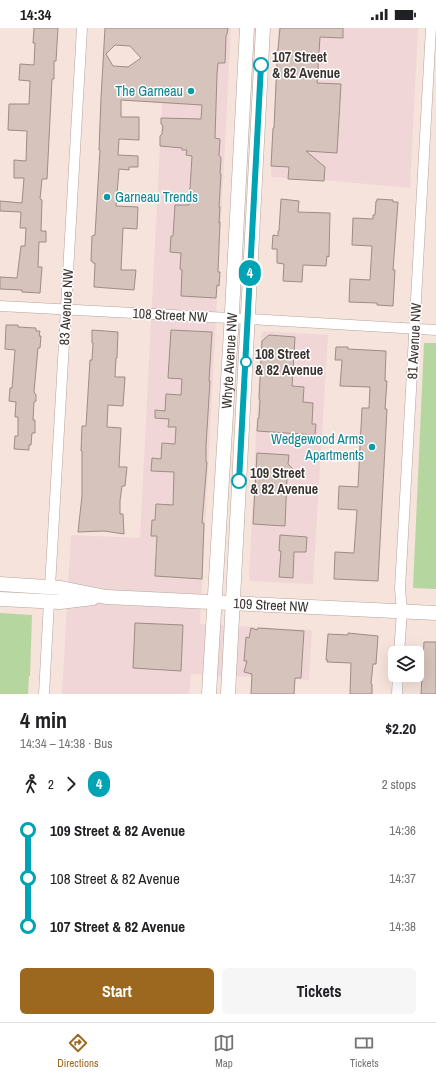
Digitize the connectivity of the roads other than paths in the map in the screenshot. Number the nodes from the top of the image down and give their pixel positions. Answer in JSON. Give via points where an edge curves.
{"nodes":[{"id":1,"x":82,"y":28,"type":"edge"},
{"id":2,"x":247,"y":28,"type":"edge"},
{"id":3,"x":264,"y":28,"type":"edge"},
{"id":4,"x":431,"y":28,"type":"edge"},
{"id":5,"x":0,"y":306,"type":"edge"},
{"id":6,"x":66,"y":309,"type":"junction"},
{"id":7,"x":232,"y":318,"type":"junction"},
{"id":8,"x":248,"y":318,"type":"junction"},
{"id":9,"x":415,"y":328,"type":"junction"},
{"id":10,"x":436,"y":330,"type":"edge"},
{"id":11,"x":0,"y":584,"type":"edge"},
{"id":12,"x":50,"y":587,"type":"junction"},
{"id":13,"x":106,"y":597,"type":"junction"},
{"id":14,"x":0,"y":599,"type":"edge"},
{"id":15,"x":49,"y":602,"type":"junction"},
{"id":16,"x":214,"y":602,"type":"junction"},
{"id":17,"x":233,"y":603,"type":"junction"},
{"id":18,"x":402,"y":611,"type":"junction"},
{"id":19,"x":436,"y":613,"type":"edge"},
{"id":20,"x":400,"y":646,"type":"edge"},
{"id":21,"x":398,"y":682,"type":"edge"},
{"id":22,"x":44,"y":694,"type":"edge"},
{"id":23,"x":209,"y":694,"type":"edge"},
{"id":24,"x":228,"y":694,"type":"edge"},
{"id":25,"x":397,"y":694,"type":"edge"}],
"edges":[{"from":1,"to":6,"type":"street","name":"83 Avenue NW"},
{"from":2,"to":7,"type":"main road","name":"Whyte Avenue NW"},
{"from":3,"to":8,"type":"main road","name":"Whyte Avenue NW"},
{"from":4,"to":9,"type":"street","name":"81 Avenue NW"},
{"from":5,"to":6,"type":"street","name":"108 Street NW"},
{"from":6,"to":7,"type":"street","name":"108 Street NW"},
{"from":6,"to":12,"type":"street","name":"83 Avenue NW"},
{"from":7,"to":8,"type":"street","name":"108 Street NW"},
{"from":7,"to":16,"type":"main road","name":"Whyte Avenue NW"},
{"from":8,"to":9,"type":"street","name":"108 Street NW"},
{"from":8,"to":17,"type":"main road","name":"Whyte Avenue NW"},
{"from":9,"to":10,"type":"street","name":"108 Street NW"},
{"from":9,"to":18,"type":"street","name":"81 Avenue NW","via":[[400,589]]},
{"from":11,"to":12,"type":"main road","name":"109 Street NW"},
{"from":12,"to":13,"type":"main road","name":"109 Street NW"},
{"from":13,"to":15,"type":"main road","name":"109 Street NW"},
{"from":13,"to":16,"type":"main road","name":"109 Street NW"},
{"from":14,"to":15,"type":"main road","name":"109 Street NW"},
{"from":15,"to":22,"type":"street"},
{"from":16,"to":17,"type":"main road","name":"109 Street NW"},
{"from":16,"to":23,"type":"main road","name":"Whyte Avenue NW"},
{"from":17,"to":18,"type":"main road","name":"109 Street NW"},
{"from":17,"to":24,"type":"main road","name":"Whyte Avenue NW"},
{"from":18,"to":19,"type":"main road","name":"109 Street NW"},
{"from":18,"to":20,"type":"street","name":"81 Avenue NW"},
{"from":21,"to":25,"type":"street"}]}
